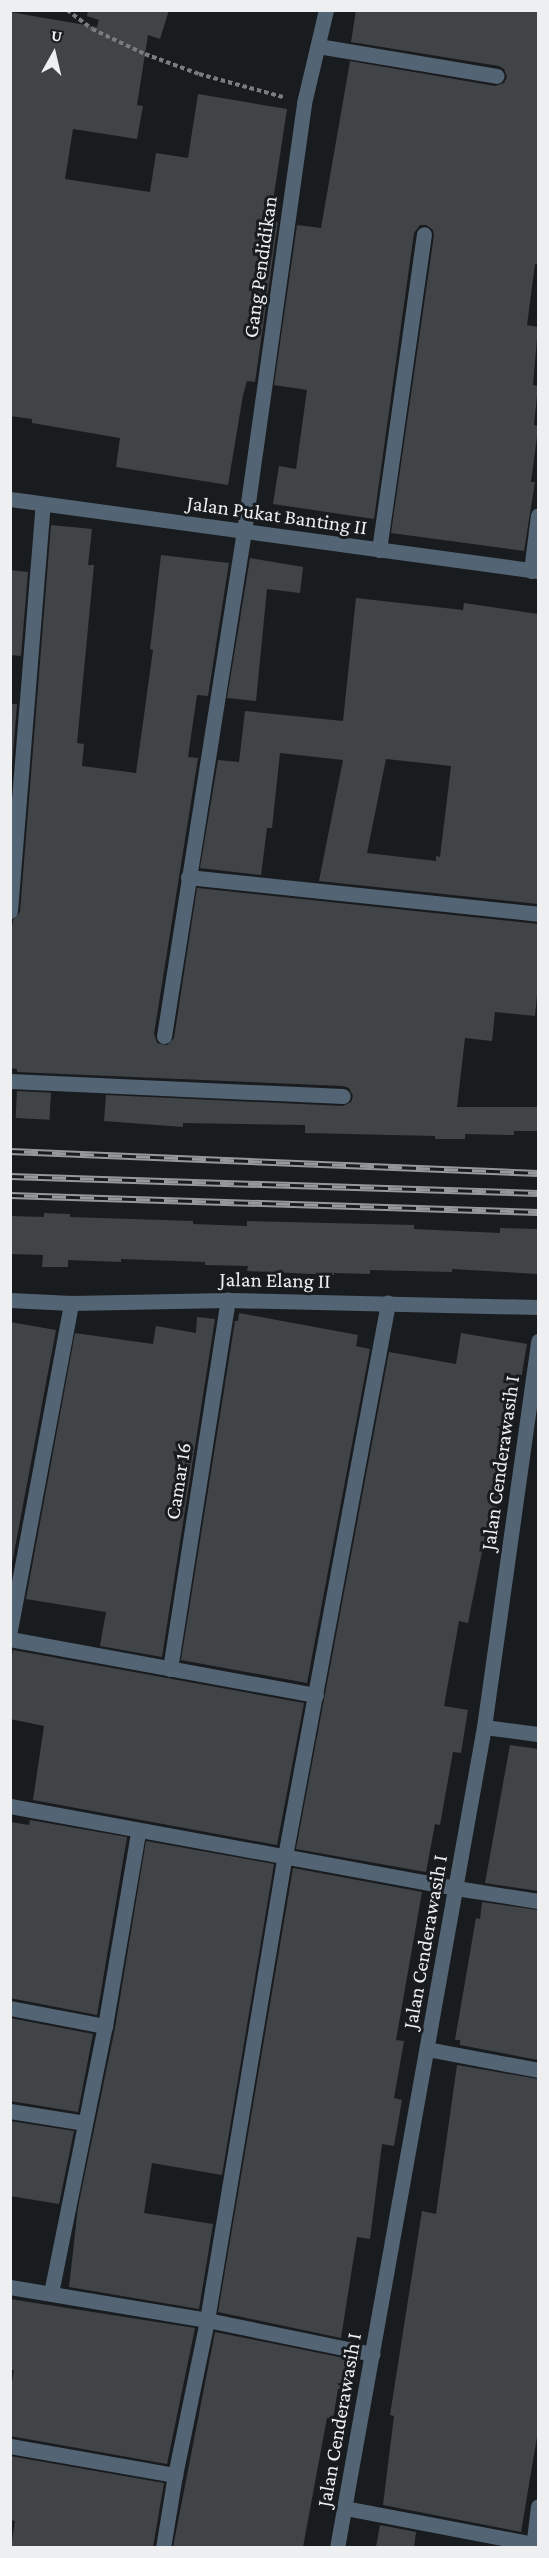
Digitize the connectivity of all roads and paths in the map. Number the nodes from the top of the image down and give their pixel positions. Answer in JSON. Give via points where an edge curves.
{"nodes":[{"id":1,"x":67,"y":10,"type":"edge"},
{"id":2,"x":326,"y":10,"type":"edge"},
{"id":3,"x":318,"y":46,"type":"junction"},
{"id":4,"x":497,"y":76,"type":"dead end"},
{"id":5,"x":304,"y":103,"type":"junction"},
{"id":6,"x":424,"y":234,"type":"dead end"},
{"id":7,"x":10,"y":499,"type":"edge"},
{"id":8,"x":43,"y":504,"type":"junction"},
{"id":9,"x":538,"y":515,"type":"edge"},
{"id":10,"x":244,"y":531,"type":"junction"},
{"id":11,"x":379,"y":550,"type":"junction"},
{"id":12,"x":535,"y":571,"type":"edge"},
{"id":13,"x":188,"y":877,"type":"junction"},
{"id":14,"x":10,"y":911,"type":"edge"},
{"id":15,"x":538,"y":914,"type":"edge"},
{"id":16,"x":164,"y":1035,"type":"dead end"},
{"id":17,"x":10,"y":1081,"type":"edge"},
{"id":18,"x":343,"y":1096,"type":"dead end"},
{"id":19,"x":10,"y":1300,"type":"edge"},
{"id":20,"x":228,"y":1300,"type":"junction"},
{"id":21,"x":71,"y":1303,"type":"junction"},
{"id":22,"x":388,"y":1303,"type":"junction"},
{"id":23,"x":538,"y":1307,"type":"edge"},
{"id":24,"x":538,"y":1341,"type":"edge"},
{"id":25,"x":10,"y":1630,"type":"edge"},
{"id":26,"x":10,"y":1639,"type":"edge"},
{"id":27,"x":170,"y":1669,"type":"junction"},
{"id":28,"x":316,"y":1695,"type":"junction"},
{"id":29,"x":484,"y":1727,"type":"junction"},
{"id":30,"x":538,"y":1734,"type":"edge"},
{"id":31,"x":10,"y":1806,"type":"edge"},
{"id":32,"x":138,"y":1832,"type":"junction"},
{"id":33,"x":285,"y":1856,"type":"junction"},
{"id":34,"x":456,"y":1888,"type":"junction"},
{"id":35,"x":538,"y":1900,"type":"edge"},
{"id":36,"x":10,"y":2008,"type":"edge"},
{"id":37,"x":105,"y":2026,"type":"junction"},
{"id":38,"x":427,"y":2049,"type":"junction"},
{"id":39,"x":538,"y":2070,"type":"edge"},
{"id":40,"x":10,"y":2111,"type":"edge"},
{"id":41,"x":85,"y":2123,"type":"junction"},
{"id":42,"x":10,"y":2287,"type":"edge"},
{"id":43,"x":51,"y":2293,"type":"junction"},
{"id":44,"x":207,"y":2320,"type":"junction"},
{"id":45,"x":373,"y":2354,"type":"junction"},
{"id":46,"x":10,"y":2446,"type":"edge"},
{"id":47,"x":174,"y":2475,"type":"junction"},
{"id":48,"x":538,"y":2506,"type":"edge"},
{"id":49,"x":345,"y":2508,"type":"junction"},
{"id":50,"x":533,"y":2546,"type":"edge"},
{"id":51,"x":163,"y":2547,"type":"edge"},
{"id":52,"x":337,"y":2547,"type":"edge"}],
"edges":[{"from":1,"to":5,"type":"path","via":[[92,29],[144,54],[199,74]]},
{"from":2,"to":3,"type":"street","name":"Gang Pendidikan"},
{"from":3,"to":4,"type":"street"},
{"from":3,"to":5,"type":"street","name":"Gang Pendidikan"},
{"from":5,"to":10,"type":"street","name":"Gang Pendidikan"},
{"from":6,"to":11,"type":"street"},
{"from":7,"to":8,"type":"street","name":"Jalan Pukat Banting II"},
{"from":8,"to":10,"type":"street","name":"Jalan Pukat Banting II"},
{"from":8,"to":14,"type":"street"},
{"from":9,"to":12,"type":"street"},
{"from":10,"to":11,"type":"street","name":"Jalan Pukat Banting II"},
{"from":10,"to":13,"type":"street","name":"Gang Pendidikan"},
{"from":11,"to":12,"type":"street","name":"Jalan Pukat Banting II"},
{"from":13,"to":15,"type":"street"},
{"from":13,"to":16,"type":"street","name":"Gang Pendidikan"},
{"from":17,"to":18,"type":"street"},
{"from":19,"to":21,"type":"street","name":"Jalan Elang II"},
{"from":20,"to":21,"type":"street","name":"Jalan Elang II"},
{"from":20,"to":22,"type":"street","name":"Jalan Elang II"},
{"from":20,"to":27,"type":"street","name":"Camar 16"},
{"from":21,"to":25,"type":"street"},
{"from":22,"to":23,"type":"street","name":"Jalan Elang II"},
{"from":22,"to":28,"type":"street"},
{"from":24,"to":29,"type":"street","name":"Jalan Cenderawasih I"},
{"from":26,"to":27,"type":"street"},
{"from":27,"to":28,"type":"street"},
{"from":28,"to":33,"type":"street"},
{"from":29,"to":30,"type":"street"},
{"from":29,"to":34,"type":"street","name":"Jalan Cenderawasih I"},
{"from":31,"to":32,"type":"street"},
{"from":32,"to":33,"type":"street"},
{"from":32,"to":37,"type":"street"},
{"from":33,"to":34,"type":"street"},
{"from":33,"to":44,"type":"street"},
{"from":34,"to":35,"type":"street"},
{"from":34,"to":38,"type":"street","name":"Jalan Cenderawasih I"},
{"from":36,"to":37,"type":"street"},
{"from":37,"to":41,"type":"street"},
{"from":38,"to":39,"type":"street"},
{"from":38,"to":45,"type":"street","name":"Jalan Cenderawasih I"},
{"from":40,"to":41,"type":"street"},
{"from":41,"to":43,"type":"street"},
{"from":42,"to":43,"type":"street"},
{"from":43,"to":44,"type":"street"},
{"from":44,"to":45,"type":"street"},
{"from":44,"to":47,"type":"street"},
{"from":45,"to":49,"type":"street","name":"Jalan Cenderawasih I"},
{"from":46,"to":47,"type":"street"},
{"from":47,"to":51,"type":"street"},
{"from":48,"to":50,"type":"street"},
{"from":49,"to":50,"type":"street"},
{"from":49,"to":52,"type":"street","name":"Jalan Cenderawasih I"}]}
